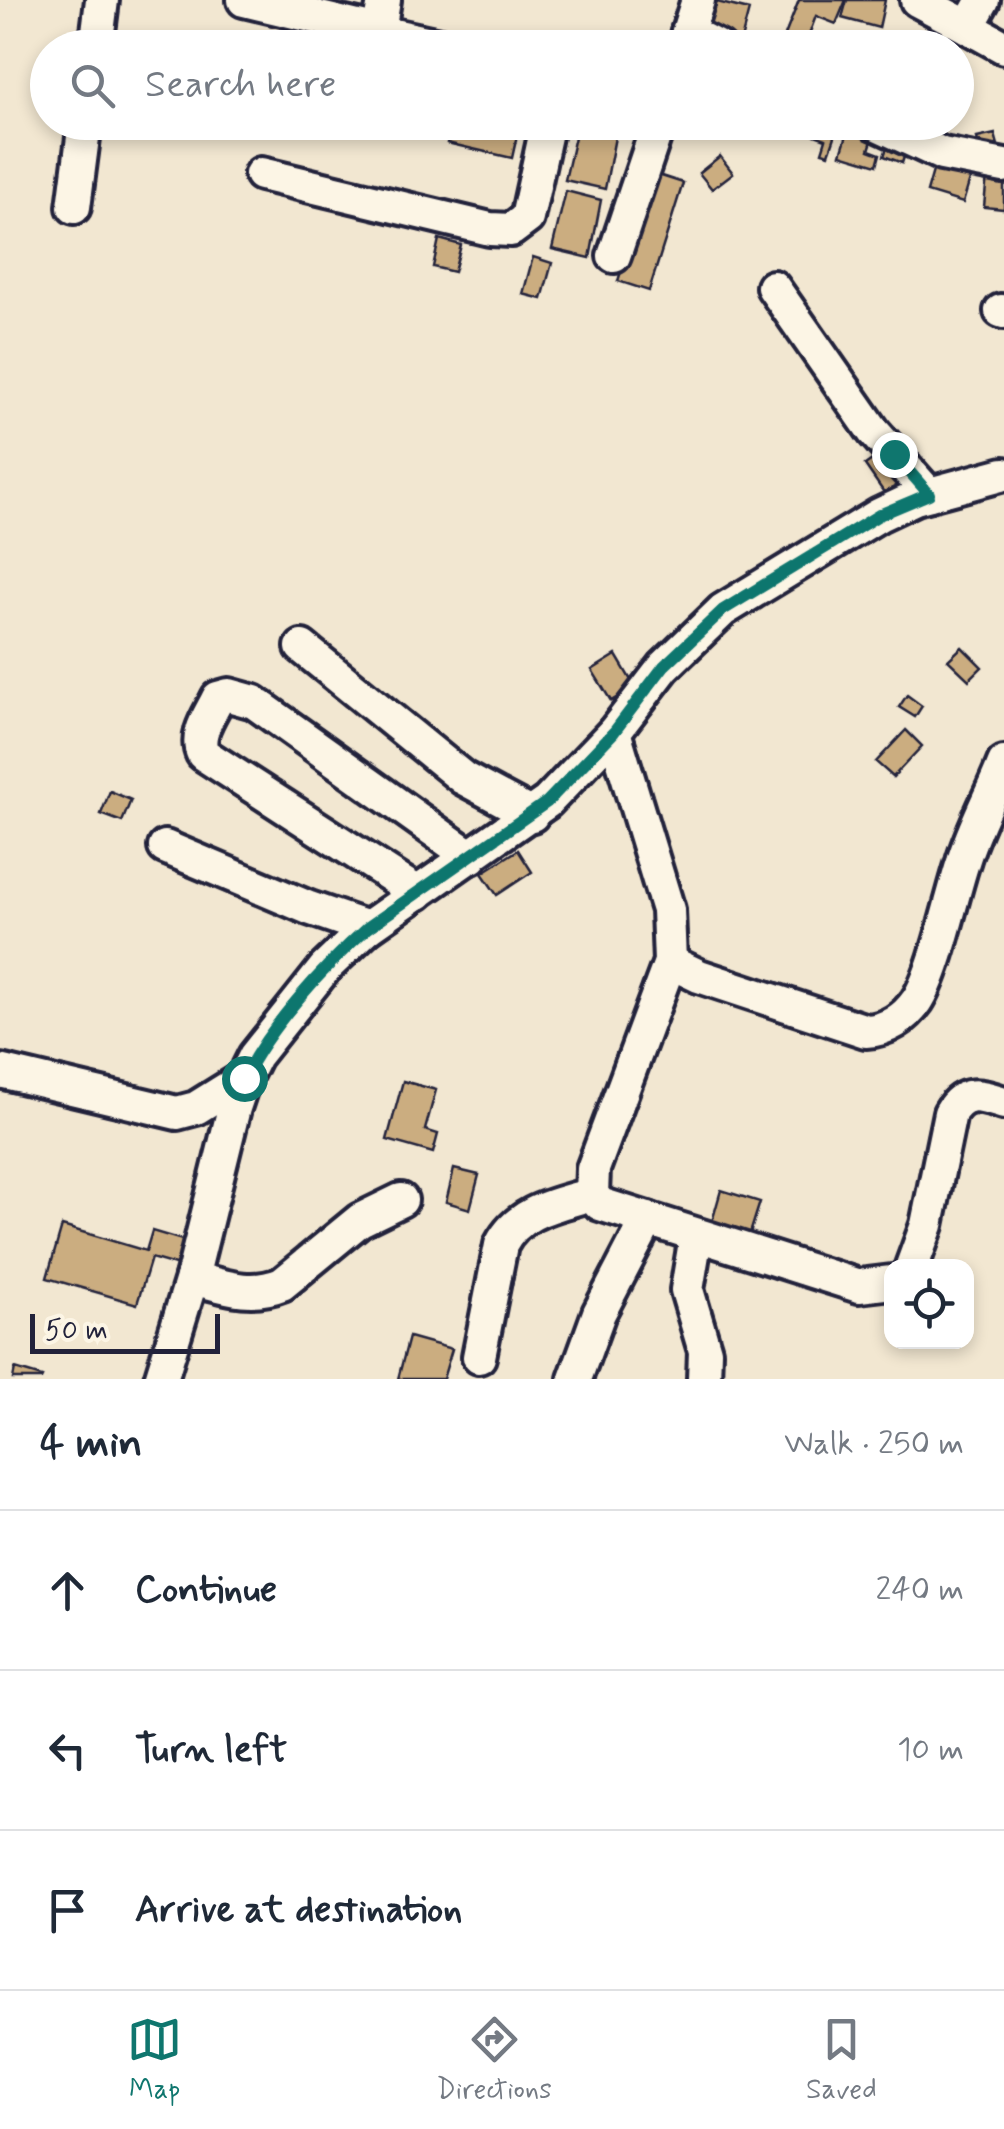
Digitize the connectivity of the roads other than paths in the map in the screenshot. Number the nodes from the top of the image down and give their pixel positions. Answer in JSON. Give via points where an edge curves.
{"nodes":[{"id":1,"x":102,"y":0,"type":"edge"},
{"id":2,"x":244,"y":0,"type":"edge"},
{"id":3,"x":698,"y":0,"type":"edge"},
{"id":4,"x":917,"y":0,"type":"edge"},
{"id":5,"x":976,"y":14,"type":"edge"},
{"id":6,"x":381,"y":16,"type":"edge"},
{"id":7,"x":98,"y":30,"type":"edge"},
{"id":8,"x":412,"y":30,"type":"edge"},
{"id":9,"x":689,"y":30,"type":"edge"},
{"id":10,"x":1004,"y":47,"type":"edge"},
{"id":11,"x":83,"y":140,"type":"edge"},
{"id":12,"x":544,"y":140,"type":"edge"},
{"id":13,"x":653,"y":140,"type":"edge"},
{"id":14,"x":912,"y":140,"type":"edge"},
{"id":15,"x":1004,"y":166,"type":"edge"},
{"id":16,"x":260,"y":174,"type":"dead end"},
{"id":17,"x":74,"y":207,"type":"dead end"},
{"id":18,"x":614,"y":256,"type":"dead end"},
{"id":19,"x":773,"y":287,"type":"dead end"},
{"id":20,"x":1004,"y":474,"type":"edge"},
{"id":21,"x":929,"y":494,"type":"junction"},
{"id":22,"x":302,"y":647,"type":"dead end"},
{"id":23,"x":614,"y":732,"type":"junction"},
{"id":24,"x":1004,"y":763,"type":"edge"},
{"id":25,"x":532,"y":815,"type":"junction"},
{"id":26,"x":166,"y":847,"type":"dead end"},
{"id":27,"x":471,"y":857,"type":"junction"},
{"id":28,"x":418,"y":893,"type":"junction"},
{"id":29,"x":367,"y":928,"type":"junction"},
{"id":30,"x":670,"y":962,"type":"junction"},
{"id":31,"x":0,"y":1071,"type":"edge"},
{"id":32,"x":244,"y":1078,"type":"junction"},
{"id":33,"x":1004,"y":1104,"type":"edge"},
{"id":34,"x":592,"y":1194,"type":"junction"},
{"id":35,"x":400,"y":1200,"type":"dead end"},
{"id":36,"x":648,"y":1219,"type":"junction"},
{"id":37,"x":696,"y":1236,"type":"junction"},
{"id":38,"x":915,"y":1259,"type":"edge"},
{"id":39,"x":192,"y":1278,"type":"junction"},
{"id":40,"x":884,"y":1283,"type":"edge"},
{"id":41,"x":479,"y":1357,"type":"dead end"},
{"id":42,"x":161,"y":1379,"type":"edge"},
{"id":43,"x":575,"y":1379,"type":"edge"},
{"id":44,"x":704,"y":1379,"type":"edge"}],
"edges":[{"from":1,"to":7,"type":"street"},
{"from":2,"to":6,"type":"street"},
{"from":3,"to":9,"type":"street"},
{"from":4,"to":5,"type":"street"},
{"from":5,"to":10,"type":"street"},
{"from":6,"to":8,"type":"street"},
{"from":11,"to":17,"type":"street"},
{"from":12,"to":16,"type":"street","via":[[527,218],[511,230]]},
{"from":13,"to":18,"type":"street"},
{"from":14,"to":15,"type":"street","via":[[942,154]]},
{"from":19,"to":21,"type":"street","via":[[874,432]]},
{"from":20,"to":21,"type":"street"},
{"from":21,"to":23,"type":"street","via":[[879,515],[723,610],[664,666]]},
{"from":22,"to":25,"type":"street","via":[[463,778]]},
{"from":23,"to":25,"type":"street"},
{"from":23,"to":30,"type":"street","via":[[668,910]]},
{"from":24,"to":30,"type":"street","via":[[964,857],[925,986],[893,1024],[866,1031]]},
{"from":25,"to":27,"type":"street"},
{"from":26,"to":29,"type":"street"},
{"from":27,"to":28,"type":"street"},
{"from":27,"to":28,"type":"street","via":[[254,702],[218,698],[200,735],[203,754]]},
{"from":28,"to":29,"type":"street"},
{"from":29,"to":32,"type":"street","via":[[325,968]]},
{"from":30,"to":34,"type":"street","via":[[592,1169]]},
{"from":31,"to":32,"type":"street","via":[[177,1112],[196,1108]]},
{"from":32,"to":39,"type":"street"},
{"from":33,"to":38,"type":"street","via":[[964,1096],[950,1113]]},
{"from":34,"to":36,"type":"street","via":[[600,1204]]},
{"from":34,"to":41,"type":"street","via":[[532,1213],[508,1231]]},
{"from":35,"to":39,"type":"street","via":[[360,1220],[268,1290],[241,1291]]},
{"from":36,"to":37,"type":"street"},
{"from":36,"to":43,"type":"street","via":[[599,1314]]},
{"from":37,"to":40,"type":"street","via":[[858,1286]]},
{"from":37,"to":44,"type":"street","via":[[687,1290],[704,1350]]},
{"from":39,"to":42,"type":"street"}]}
